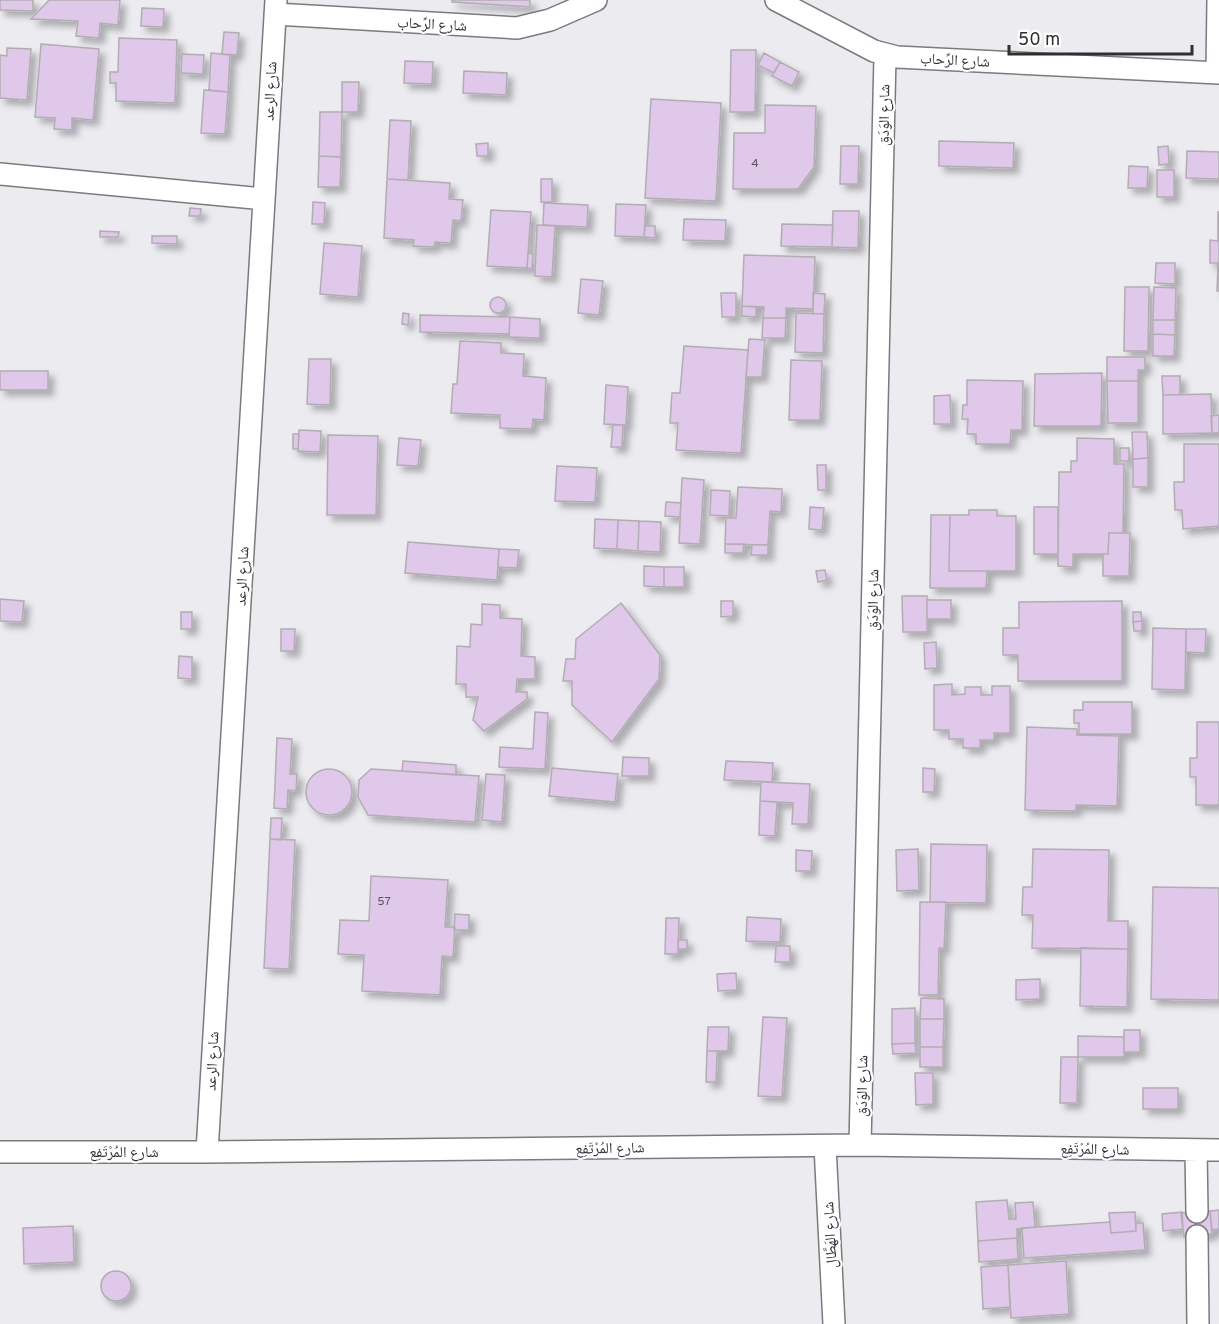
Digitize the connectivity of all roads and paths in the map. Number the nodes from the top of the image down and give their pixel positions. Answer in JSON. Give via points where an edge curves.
{"nodes":[{"id":1,"x":776,"y":0,"type":"edge"},
{"id":2,"x":1218,"y":0,"type":"edge"},
{"id":3,"x":589,"y":2,"type":"edge"},
{"id":4,"x":275,"y":7,"type":"edge"},
{"id":5,"x":885,"y":56,"type":"junction"},
{"id":6,"x":1218,"y":73,"type":"edge"},
{"id":7,"x":0,"y":174,"type":"edge"},
{"id":8,"x":264,"y":199,"type":"junction"},
{"id":9,"x":860,"y":1145,"type":"junction"},
{"id":10,"x":825,"y":1146,"type":"junction"},
{"id":11,"x":1196,"y":1150,"type":"junction"},
{"id":12,"x":1219,"y":1150,"type":"edge"},
{"id":13,"x":0,"y":1152,"type":"edge"},
{"id":14,"x":207,"y":1152,"type":"junction"},
{"id":15,"x":1197,"y":1212,"type":"dead end"},
{"id":16,"x":1197,"y":1236,"type":"dead end"},
{"id":17,"x":834,"y":1324,"type":"edge"},
{"id":18,"x":1198,"y":1324,"type":"edge"}],
"edges":[{"from":1,"to":5,"type":"street","name":"شارع الرِّحاب"},
{"from":2,"to":6,"type":"street"},
{"from":3,"to":4,"type":"street","name":"شارع الرِّحاب","via":[[542,23],[517,28]]},
{"from":4,"to":8,"type":"street","name":"شارع الرعد"},
{"from":5,"to":6,"type":"street","name":"شارع الرِّحاب"},
{"from":5,"to":9,"type":"street","name":"شارع الوَدَق"},
{"from":7,"to":8,"type":"street"},
{"from":8,"to":14,"type":"street","name":"شارع الرعد"},
{"from":9,"to":10,"type":"street","name":"شارع المُرْتَفِع"},
{"from":9,"to":11,"type":"street","name":"شارع المُرْتَفِع"},
{"from":10,"to":14,"type":"street","name":"شارع المُرْتَفِع"},
{"from":10,"to":17,"type":"street","name":"شارع الهَطَّال"},
{"from":11,"to":12,"type":"street","name":"شارع المُرْتَفِع"},
{"from":11,"to":15,"type":"street"},
{"from":13,"to":14,"type":"street","name":"شارع المُرْتَفِع"},
{"from":16,"to":18,"type":"street"}]}
